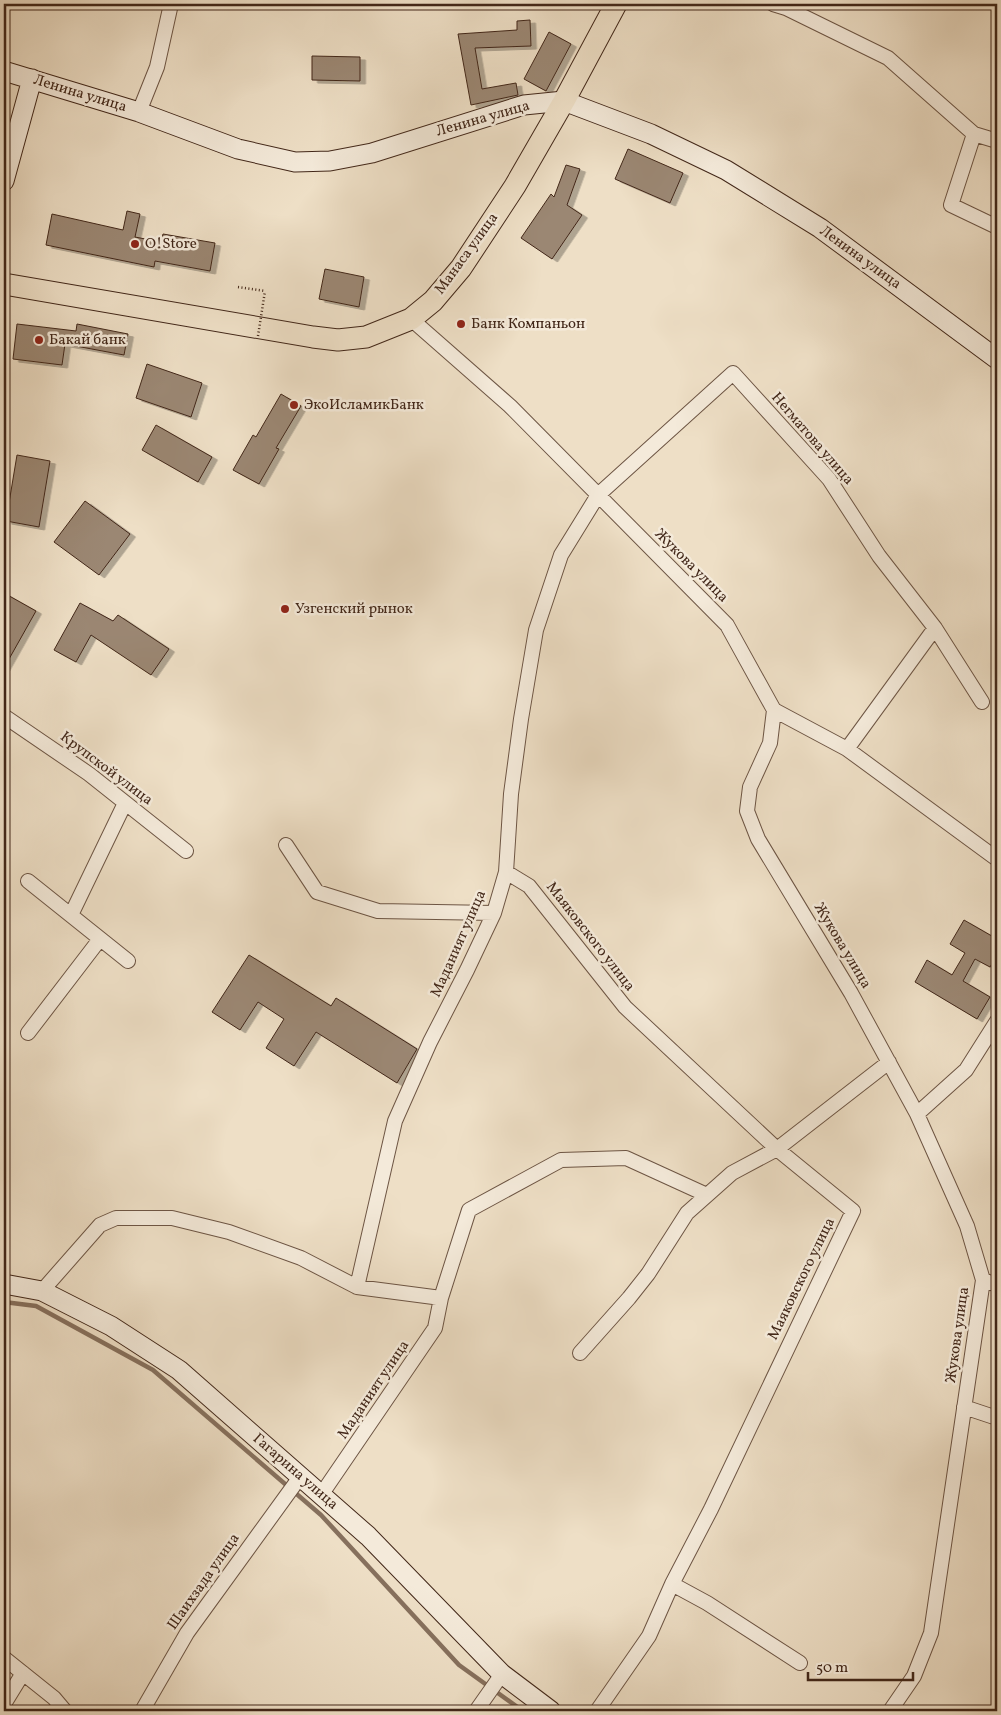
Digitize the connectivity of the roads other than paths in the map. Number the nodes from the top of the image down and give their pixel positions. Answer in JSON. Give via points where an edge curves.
{"nodes":[{"id":1,"x":171,"y":4,"type":"edge"},
{"id":2,"x":616,"y":4,"type":"edge"},
{"id":3,"x":773,"y":4,"type":"edge"},
{"id":4,"x":4,"y":71,"type":"edge"},
{"id":5,"x":32,"y":79,"type":"junction"},
{"id":6,"x":564,"y":101,"type":"junction"},
{"id":7,"x":139,"y":112,"type":"junction"},
{"id":8,"x":974,"y":134,"type":"junction"},
{"id":9,"x":997,"y":140,"type":"edge"},
{"id":10,"x":4,"y":182,"type":"edge"},
{"id":11,"x":997,"y":227,"type":"edge"},
{"id":12,"x":4,"y":284,"type":"edge"},
{"id":13,"x":411,"y":319,"type":"junction"},
{"id":14,"x":997,"y":358,"type":"edge"},
{"id":15,"x":598,"y":495,"type":"junction"},
{"id":16,"x":935,"y":628,"type":"junction"},
{"id":17,"x":982,"y":702,"type":"dead end"},
{"id":18,"x":774,"y":710,"type":"junction"},
{"id":19,"x":4,"y":716,"type":"edge"},
{"id":20,"x":847,"y":748,"type":"junction"},
{"id":21,"x":125,"y":803,"type":"junction"},
{"id":22,"x":286,"y":846,"type":"dead end"},
{"id":23,"x":186,"y":851,"type":"dead end"},
{"id":24,"x":997,"y":858,"type":"edge"},
{"id":25,"x":506,"y":872,"type":"junction"},
{"id":26,"x":28,"y":881,"type":"dead end"},
{"id":27,"x":494,"y":913,"type":"junction"},
{"id":28,"x":70,"y":915,"type":"junction"},
{"id":29,"x":100,"y":939,"type":"junction"},
{"id":30,"x":128,"y":961,"type":"dead end"},
{"id":31,"x":997,"y":1020,"type":"edge"},
{"id":32,"x":28,"y":1033,"type":"dead end"},
{"id":33,"x":889,"y":1062,"type":"junction"},
{"id":34,"x":917,"y":1114,"type":"junction"},
{"id":35,"x":777,"y":1149,"type":"junction"},
{"id":36,"x":707,"y":1195,"type":"junction"},
{"id":37,"x":983,"y":1280,"type":"junction"},
{"id":38,"x":4,"y":1284,"type":"edge"},
{"id":39,"x":997,"y":1285,"type":"edge"},
{"id":40,"x":357,"y":1287,"type":"junction"},
{"id":41,"x":42,"y":1291,"type":"junction"},
{"id":42,"x":441,"y":1298,"type":"junction"},
{"id":43,"x":580,"y":1353,"type":"dead end"},
{"id":44,"x":964,"y":1407,"type":"junction"},
{"id":45,"x":997,"y":1418,"type":"edge"},
{"id":46,"x":300,"y":1477,"type":"junction"},
{"id":47,"x":321,"y":1495,"type":"junction"},
{"id":48,"x":672,"y":1584,"type":"junction"},
{"id":49,"x":4,"y":1658,"type":"edge"},
{"id":50,"x":800,"y":1663,"type":"dead end"},
{"id":51,"x":23,"y":1673,"type":"junction"},
{"id":52,"x":502,"y":1674,"type":"junction"},
{"id":53,"x":4,"y":1704,"type":"edge"},
{"id":54,"x":65,"y":1711,"type":"edge"},
{"id":55,"x":142,"y":1711,"type":"edge"},
{"id":56,"x":476,"y":1711,"type":"edge"},
{"id":57,"x":551,"y":1711,"type":"edge"},
{"id":58,"x":597,"y":1711,"type":"edge"},
{"id":59,"x":890,"y":1711,"type":"edge"}],
"edges":[{"from":1,"to":7,"type":"street","via":[[156,67]]},
{"from":2,"to":6,"type":"main road","name":"Манаса улица"},
{"from":3,"to":8,"type":"street","via":[[888,58]]},
{"from":4,"to":5,"type":"street","name":"Ленина улица"},
{"from":5,"to":7,"type":"street","name":"Ленина улица"},
{"from":5,"to":10,"type":"street"},
{"from":6,"to":7,"type":"street","name":"Ленина улица","via":[[524,105],[372,153],[330,161],[295,162],[238,149]]},
{"from":6,"to":13,"type":"main road","name":"Манаса улица","via":[[515,186],[460,268],[433,301]]},
{"from":6,"to":14,"type":"street","name":"Ленина улица","via":[[651,134],[734,176],[820,228]]},
{"from":8,"to":9,"type":"street"},
{"from":8,"to":11,"type":"street","via":[[951,205]]},
{"from":12,"to":13,"type":"main road","name":"Манаса улица","via":[[338,340],[366,338]]},
{"from":13,"to":15,"type":"street","name":"Жукова улица","via":[[510,406]]},
{"from":15,"to":16,"type":"street","name":"Негматова улица","via":[[733,373],[829,479],[879,556]]},
{"from":15,"to":18,"type":"street","name":"Жукова улица","via":[[727,625]]},
{"from":15,"to":25,"type":"street","name":"Маданият улица","via":[[561,555],[536,630],[512,784]]},
{"from":16,"to":17,"type":"street","name":"Негматова улица"},
{"from":16,"to":20,"type":"street"},
{"from":18,"to":20,"type":"street"},
{"from":18,"to":33,"type":"street","name":"Жукова улица","via":[[770,743],[750,787],[747,811],[758,839]]},
{"from":19,"to":21,"type":"street","name":"Крупской улица"},
{"from":20,"to":24,"type":"street"},
{"from":21,"to":23,"type":"street","name":"Крупской улица"},
{"from":21,"to":28,"type":"street"},
{"from":22,"to":27,"type":"street","via":[[317,892],[378,910]]},
{"from":25,"to":27,"type":"street","name":"Маданият улица"},
{"from":25,"to":35,"type":"street","name":"Маяковского улица","via":[[529,886],[625,1007]]},
{"from":26,"to":28,"type":"street"},
{"from":27,"to":40,"type":"street","name":"Маданият улица","via":[[395,1121]]},
{"from":28,"to":29,"type":"street"},
{"from":29,"to":30,"type":"street"},
{"from":29,"to":32,"type":"street"},
{"from":31,"to":34,"type":"street","via":[[966,1070]]},
{"from":33,"to":34,"type":"street","name":"Жукова улица"},
{"from":33,"to":35,"type":"street"},
{"from":34,"to":37,"type":"street","name":"Жукова улица","via":[[967,1226]]},
{"from":35,"to":36,"type":"street","via":[[732,1173]]},
{"from":35,"to":48,"type":"street","name":"Маяковского улица","via":[[853,1211]]},
{"from":36,"to":42,"type":"street","name":"Маданият улица","via":[[626,1158],[560,1160],[469,1210]]},
{"from":36,"to":43,"type":"street","via":[[687,1213],[648,1274]]},
{"from":37,"to":39,"type":"street"},
{"from":37,"to":44,"type":"street","name":"Жукова улица"},
{"from":38,"to":41,"type":"street","name":"Гагарина улица"},
{"from":40,"to":41,"type":"street","via":[[300,1258],[229,1232],[172,1218],[116,1218],[100,1225]]},
{"from":40,"to":42,"type":"street"},
{"from":41,"to":46,"type":"street","name":"Гагарина улица","via":[[111,1326],[179,1370]]},
{"from":42,"to":47,"type":"street","name":"Маданият улица","via":[[435,1328]]},
{"from":44,"to":45,"type":"street"},
{"from":44,"to":59,"type":"street","name":"Жукова улица","via":[[931,1633],[914,1676]]},
{"from":46,"to":47,"type":"street","name":"Гагарина улица"},
{"from":46,"to":55,"type":"street","name":"Шаихзада улица","via":[[187,1633]]},
{"from":47,"to":52,"type":"street","name":"Гагарина улица","via":[[368,1536]]},
{"from":48,"to":50,"type":"street"},
{"from":48,"to":58,"type":"street","name":"Маяковского улица","via":[[649,1636]]},
{"from":49,"to":51,"type":"street"},
{"from":51,"to":53,"type":"street"},
{"from":51,"to":54,"type":"street"},
{"from":52,"to":56,"type":"street"},
{"from":52,"to":57,"type":"street","name":"Гагарина улица"}]}
